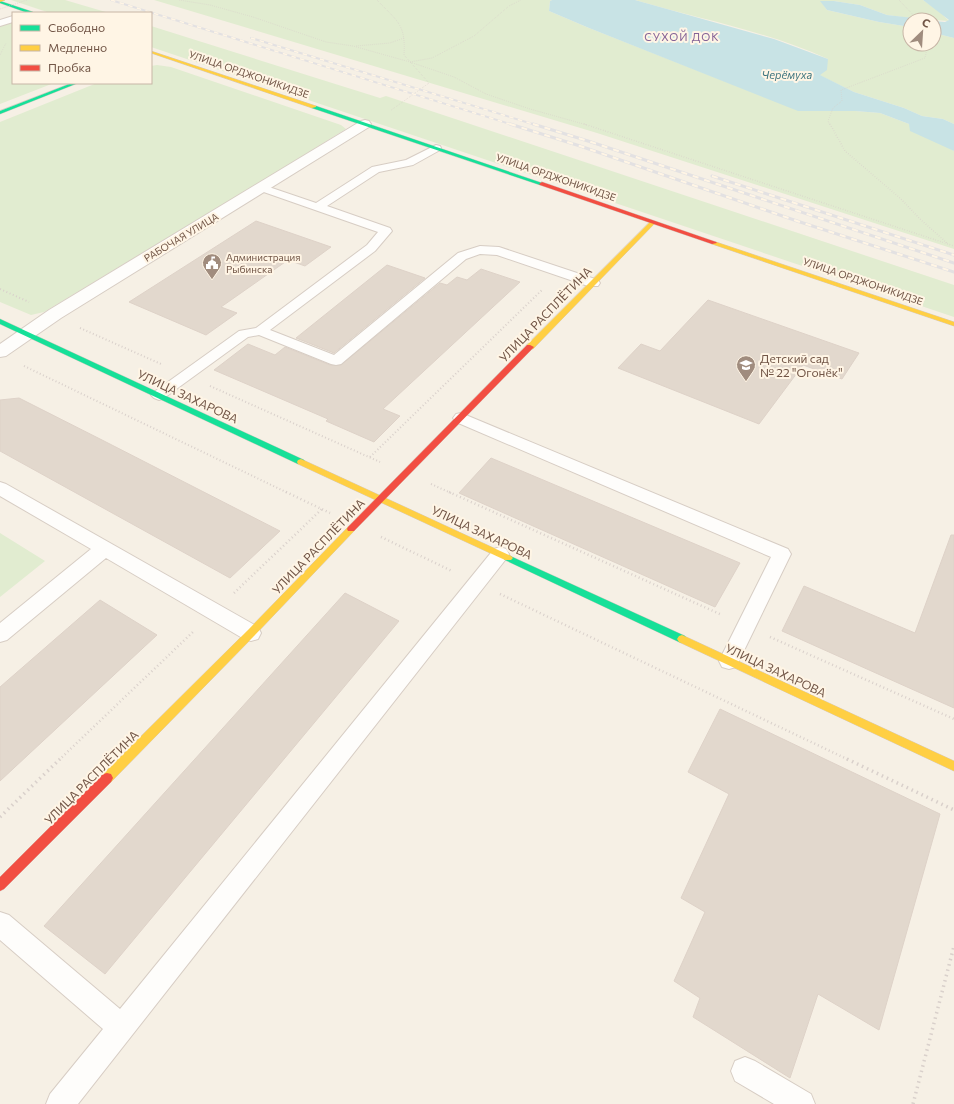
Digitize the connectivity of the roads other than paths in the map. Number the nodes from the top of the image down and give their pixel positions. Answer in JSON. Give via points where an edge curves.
{"nodes":[{"id":1,"x":4,"y":0,"type":"edge"},
{"id":2,"x":0,"y":2,"type":"edge"},
{"id":3,"x":29,"y":12,"type":"edge"},
{"id":4,"x":12,"y":20,"type":"edge"},
{"id":5,"x":0,"y":23,"type":"edge"},
{"id":6,"x":152,"y":53,"type":"edge"},
{"id":7,"x":73,"y":84,"type":"edge"},
{"id":8,"x":0,"y":113,"type":"edge"},
{"id":9,"x":368,"y":125,"type":"junction"},
{"id":10,"x":436,"y":148,"type":"junction"},
{"id":11,"x":262,"y":188,"type":"junction"},
{"id":12,"x":318,"y":207,"type":"junction"},
{"id":13,"x":653,"y":222,"type":"junction"},
{"id":14,"x":593,"y":283,"type":"junction"},
{"id":15,"x":0,"y":321,"type":"edge"},
{"id":16,"x":954,"y":324,"type":"edge"},
{"id":17,"x":260,"y":331,"type":"junction"},
{"id":18,"x":26,"y":334,"type":"junction"},
{"id":19,"x":0,"y":352,"type":"edge"},
{"id":20,"x":158,"y":395,"type":"junction"},
{"id":21,"x":461,"y":418,"type":"junction"},
{"id":22,"x":0,"y":488,"type":"edge"},
{"id":23,"x":381,"y":498,"type":"junction"},
{"id":24,"x":104,"y":549,"type":"junction"},
{"id":25,"x":500,"y":554,"type":"junction"},
{"id":26,"x":251,"y":633,"type":"junction"},
{"id":27,"x":0,"y":634,"type":"edge"},
{"id":28,"x":729,"y":661,"type":"junction"},
{"id":29,"x":954,"y":766,"type":"edge"},
{"id":30,"x":3,"y":878,"type":"edge"},
{"id":31,"x":0,"y":924,"type":"edge"},
{"id":32,"x":121,"y":1027,"type":"junction"},
{"id":33,"x":745,"y":1071,"type":"dead end"},
{"id":34,"x":60,"y":1104,"type":"edge"},
{"id":35,"x":801,"y":1104,"type":"edge"}],
"edges":[{"from":1,"to":2,"type":"street"},
{"from":2,"to":3,"type":"street"},
{"from":4,"to":5,"type":"street"},
{"from":6,"to":9,"type":"street","name":"УЛИЦА ОРДЖОНИКИДЗЕ"},
{"from":7,"to":8,"type":"street"},
{"from":9,"to":10,"type":"street","name":"УЛИЦА ОРДЖОНИКИДЗЕ"},
{"from":9,"to":11,"type":"street","name":"РАБОЧАЯ УЛИЦА"},
{"from":10,"to":12,"type":"lane","via":[[409,163],[376,169]]},
{"from":10,"to":13,"type":"street","name":"УЛИЦА ОРДЖОНИКИДЗЕ"},
{"from":11,"to":12,"type":"lane"},
{"from":11,"to":18,"type":"street","name":"РАБОЧАЯ УЛИЦА","via":[[54,314]]},
{"from":12,"to":17,"type":"lane","via":[[386,231],[371,248]]},
{"from":13,"to":14,"type":"street","name":"УЛИЦА РАСПЛЁТИНА"},
{"from":13,"to":16,"type":"street","name":"УЛИЦА ОРДЖОНИКИДЗЕ"},
{"from":14,"to":17,"type":"lane","via":[[499,251],[484,249],[462,256],[336,361]]},
{"from":14,"to":21,"type":"street","name":"УЛИЦА РАСПЛЁТИНА"},
{"from":15,"to":18,"type":"street","name":"УЛИЦА ЗАХАРОВА"},
{"from":17,"to":20,"type":"lane","via":[[244,334]]},
{"from":18,"to":19,"type":"street","name":"РАБОЧАЯ УЛИЦА"},
{"from":18,"to":20,"type":"street","name":"УЛИЦА ЗАХАРОВА"},
{"from":20,"to":23,"type":"street","name":"УЛИЦА ЗАХАРОВА"},
{"from":21,"to":23,"type":"street","name":"УЛИЦА РАСПЛЁТИНА"},
{"from":21,"to":28,"type":"lane","via":[[782,554]]},
{"from":22,"to":24,"type":"lane"},
{"from":23,"to":25,"type":"street","name":"УЛИЦА ЗАХАРОВА"},
{"from":23,"to":26,"type":"street","name":"УЛИЦА РАСПЛЁТИНА"},
{"from":24,"to":26,"type":"lane"},
{"from":24,"to":27,"type":"lane"},
{"from":25,"to":28,"type":"street","name":"УЛИЦА ЗАХАРОВА"},
{"from":25,"to":32,"type":"lane"},
{"from":26,"to":30,"type":"street","name":"УЛИЦА РАСПЛЁТИНА"},
{"from":28,"to":29,"type":"street","name":"УЛИЦА ЗАХАРОВА"},
{"from":31,"to":32,"type":"lane"},
{"from":32,"to":34,"type":"lane"},
{"from":33,"to":35,"type":"lane"}]}
